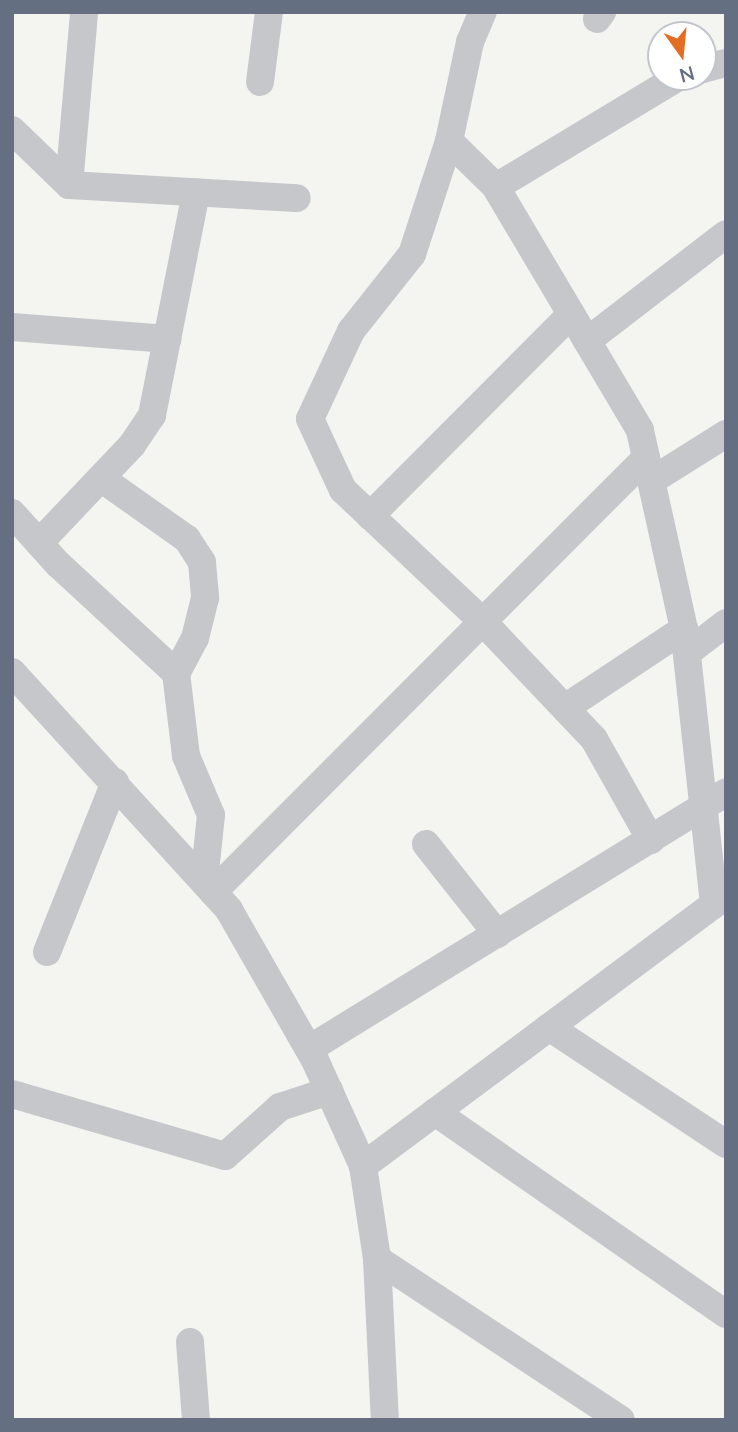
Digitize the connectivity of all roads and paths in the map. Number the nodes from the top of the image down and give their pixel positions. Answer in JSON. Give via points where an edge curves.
{"nodes":[{"id":1,"x":84,"y":12,"type":"edge"},
{"id":2,"x":269,"y":12,"type":"edge"},
{"id":3,"x":483,"y":12,"type":"edge"},
{"id":4,"x":260,"y":82,"type":"dead end"},
{"id":5,"x":655,"y":91,"type":"edge"},
{"id":6,"x":12,"y":130,"type":"edge"},
{"id":7,"x":449,"y":141,"type":"junction"},
{"id":8,"x":69,"y":185,"type":"junction"},
{"id":9,"x":496,"y":187,"type":"junction"},
{"id":10,"x":196,"y":192,"type":"junction"},
{"id":11,"x":297,"y":198,"type":"dead end"},
{"id":12,"x":726,"y":234,"type":"edge"},
{"id":13,"x":571,"y":314,"type":"junction"},
{"id":14,"x":12,"y":327,"type":"edge"},
{"id":15,"x":168,"y":340,"type":"junction"},
{"id":16,"x":587,"y":341,"type":"junction"},
{"id":17,"x":726,"y":434,"type":"edge"},
{"id":18,"x":649,"y":470,"type":"junction"},
{"id":19,"x":102,"y":479,"type":"junction"},
{"id":20,"x":12,"y":513,"type":"edge"},
{"id":21,"x":370,"y":516,"type":"junction"},
{"id":22,"x":39,"y":543,"type":"junction"},
{"id":23,"x":726,"y":622,"type":"edge"},
{"id":24,"x":484,"y":623,"type":"junction"},
{"id":25,"x":685,"y":641,"type":"junction"},
{"id":26,"x":12,"y":672,"type":"edge"},
{"id":27,"x":176,"y":673,"type":"junction"},
{"id":28,"x":565,"y":708,"type":"junction"},
{"id":29,"x":115,"y":782,"type":"junction"},
{"id":30,"x":715,"y":800,"type":"edge"},
{"id":31,"x":652,"y":840,"type":"junction"},
{"id":32,"x":426,"y":844,"type":"dead end"},
{"id":33,"x":208,"y":887,"type":"junction"},
{"id":34,"x":720,"y":908,"type":"edge"},
{"id":35,"x":497,"y":934,"type":"junction"},
{"id":36,"x":47,"y":952,"type":"dead end"},
{"id":37,"x":549,"y":1027,"type":"junction"},
{"id":38,"x":309,"y":1049,"type":"junction"},
{"id":39,"x":329,"y":1091,"type":"junction"},
{"id":40,"x":12,"y":1094,"type":"edge"},
{"id":41,"x":435,"y":1112,"type":"junction"},
{"id":42,"x":726,"y":1144,"type":"edge"},
{"id":43,"x":363,"y":1166,"type":"junction"},
{"id":44,"x":377,"y":1259,"type":"junction"},
{"id":45,"x":726,"y":1314,"type":"edge"},
{"id":46,"x":190,"y":1342,"type":"dead end"},
{"id":47,"x":196,"y":1420,"type":"edge"},
{"id":48,"x":385,"y":1420,"type":"edge"},
{"id":49,"x":621,"y":1420,"type":"edge"}],
"edges":[{"from":1,"to":8,"type":"street"},
{"from":2,"to":4,"type":"street"},
{"from":3,"to":7,"type":"street","via":[[470,42]]},
{"from":5,"to":9,"type":"street"},
{"from":6,"to":8,"type":"street"},
{"from":7,"to":9,"type":"street"},
{"from":7,"to":21,"type":"street","via":[[412,254],[351,331],[310,419],[343,490]]},
{"from":8,"to":10,"type":"street"},
{"from":9,"to":13,"type":"street"},
{"from":10,"to":11,"type":"street"},
{"from":10,"to":15,"type":"street"},
{"from":12,"to":16,"type":"street"},
{"from":13,"to":16,"type":"street"},
{"from":13,"to":21,"type":"street"},
{"from":14,"to":15,"type":"street"},
{"from":15,"to":19,"type":"street","via":[[152,415]]},
{"from":16,"to":18,"type":"street","via":[[640,430]]},
{"from":17,"to":18,"type":"street"},
{"from":18,"to":24,"type":"street"},
{"from":18,"to":25,"type":"street"},
{"from":19,"to":22,"type":"street"},
{"from":19,"to":27,"type":"street","via":[[187,539],[202,562],[205,598],[195,638]]},
{"from":20,"to":22,"type":"street"},
{"from":21,"to":24,"type":"street"},
{"from":22,"to":27,"type":"street"},
{"from":23,"to":25,"type":"street"},
{"from":24,"to":28,"type":"street"},
{"from":24,"to":33,"type":"street"},
{"from":25,"to":28,"type":"street"},
{"from":25,"to":30,"type":"street"},
{"from":26,"to":29,"type":"street"},
{"from":27,"to":33,"type":"street","via":[[186,756],[211,814]]},
{"from":28,"to":31,"type":"street","via":[[594,739]]},
{"from":29,"to":33,"type":"street"},
{"from":29,"to":36,"type":"street"},
{"from":30,"to":31,"type":"street"},
{"from":30,"to":34,"type":"street"},
{"from":31,"to":35,"type":"street"},
{"from":32,"to":35,"type":"street"},
{"from":33,"to":38,"type":"street","via":[[229,910]]},
{"from":34,"to":37,"type":"street"},
{"from":35,"to":38,"type":"street"},
{"from":37,"to":41,"type":"street"},
{"from":37,"to":42,"type":"street"},
{"from":38,"to":39,"type":"street"},
{"from":39,"to":40,"type":"street","via":[[280,1107],[225,1156]]},
{"from":39,"to":43,"type":"street"},
{"from":41,"to":43,"type":"street"},
{"from":41,"to":45,"type":"street"},
{"from":43,"to":44,"type":"street"},
{"from":44,"to":48,"type":"street"},
{"from":44,"to":49,"type":"street"},
{"from":46,"to":47,"type":"street"}]}
